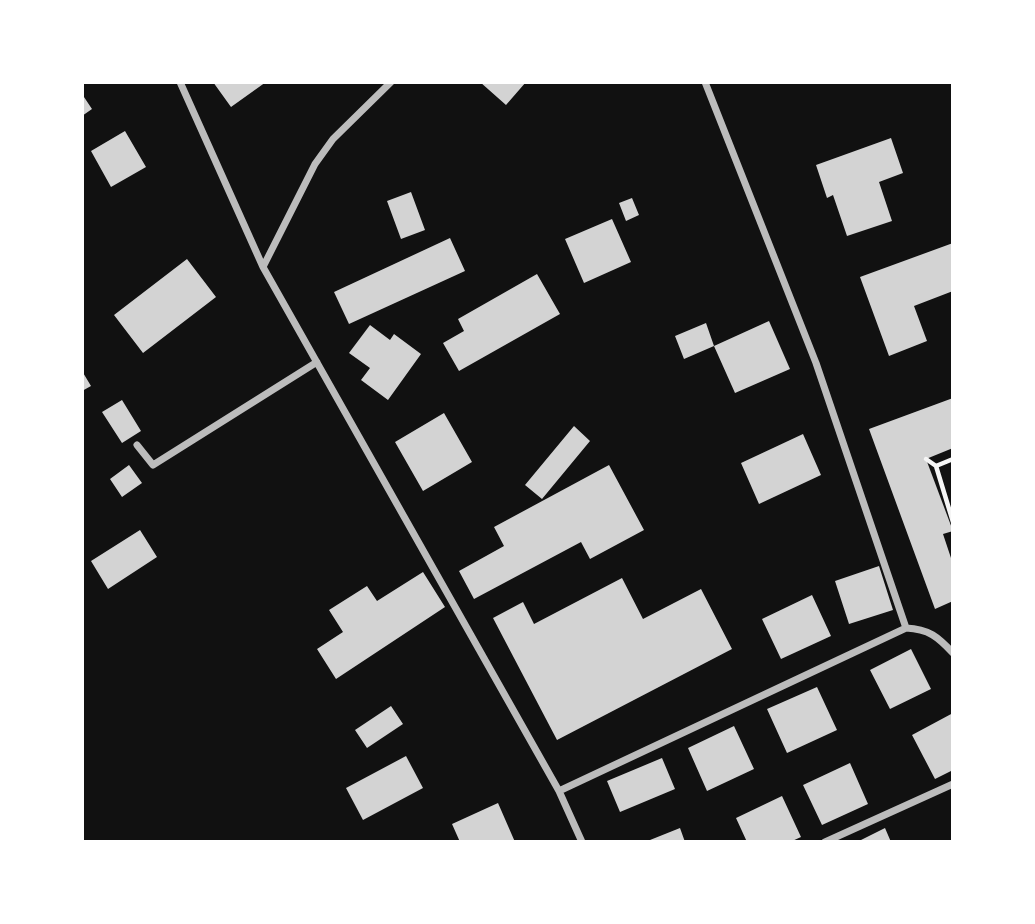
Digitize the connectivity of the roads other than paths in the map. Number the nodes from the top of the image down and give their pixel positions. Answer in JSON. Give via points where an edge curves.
{"nodes":[{"id":1,"x":180,"y":82,"type":"edge"},
{"id":2,"x":391,"y":82,"type":"edge"},
{"id":3,"x":705,"y":82,"type":"edge"},
{"id":4,"x":263,"y":267,"type":"junction"},
{"id":5,"x":317,"y":362,"type":"junction"},
{"id":6,"x":137,"y":445,"type":"dead end"},
{"id":7,"x":906,"y":628,"type":"junction"},
{"id":8,"x":953,"y":653,"type":"edge"},
{"id":9,"x":953,"y":784,"type":"edge"},
{"id":10,"x":559,"y":791,"type":"junction"},
{"id":11,"x":582,"y":842,"type":"edge"},
{"id":12,"x":825,"y":842,"type":"edge"}],
"edges":[{"from":1,"to":4,"type":"street"},
{"from":2,"to":4,"type":"street","via":[[333,139],[315,164]]},
{"from":3,"to":7,"type":"street","via":[[816,363]]},
{"from":4,"to":5,"type":"street"},
{"from":5,"to":6,"type":"street","via":[[153,465]]},
{"from":5,"to":10,"type":"street"},
{"from":7,"to":8,"type":"street","via":[[938,636]]},
{"from":7,"to":10,"type":"street"},
{"from":9,"to":12,"type":"street"},
{"from":10,"to":11,"type":"street"}]}
